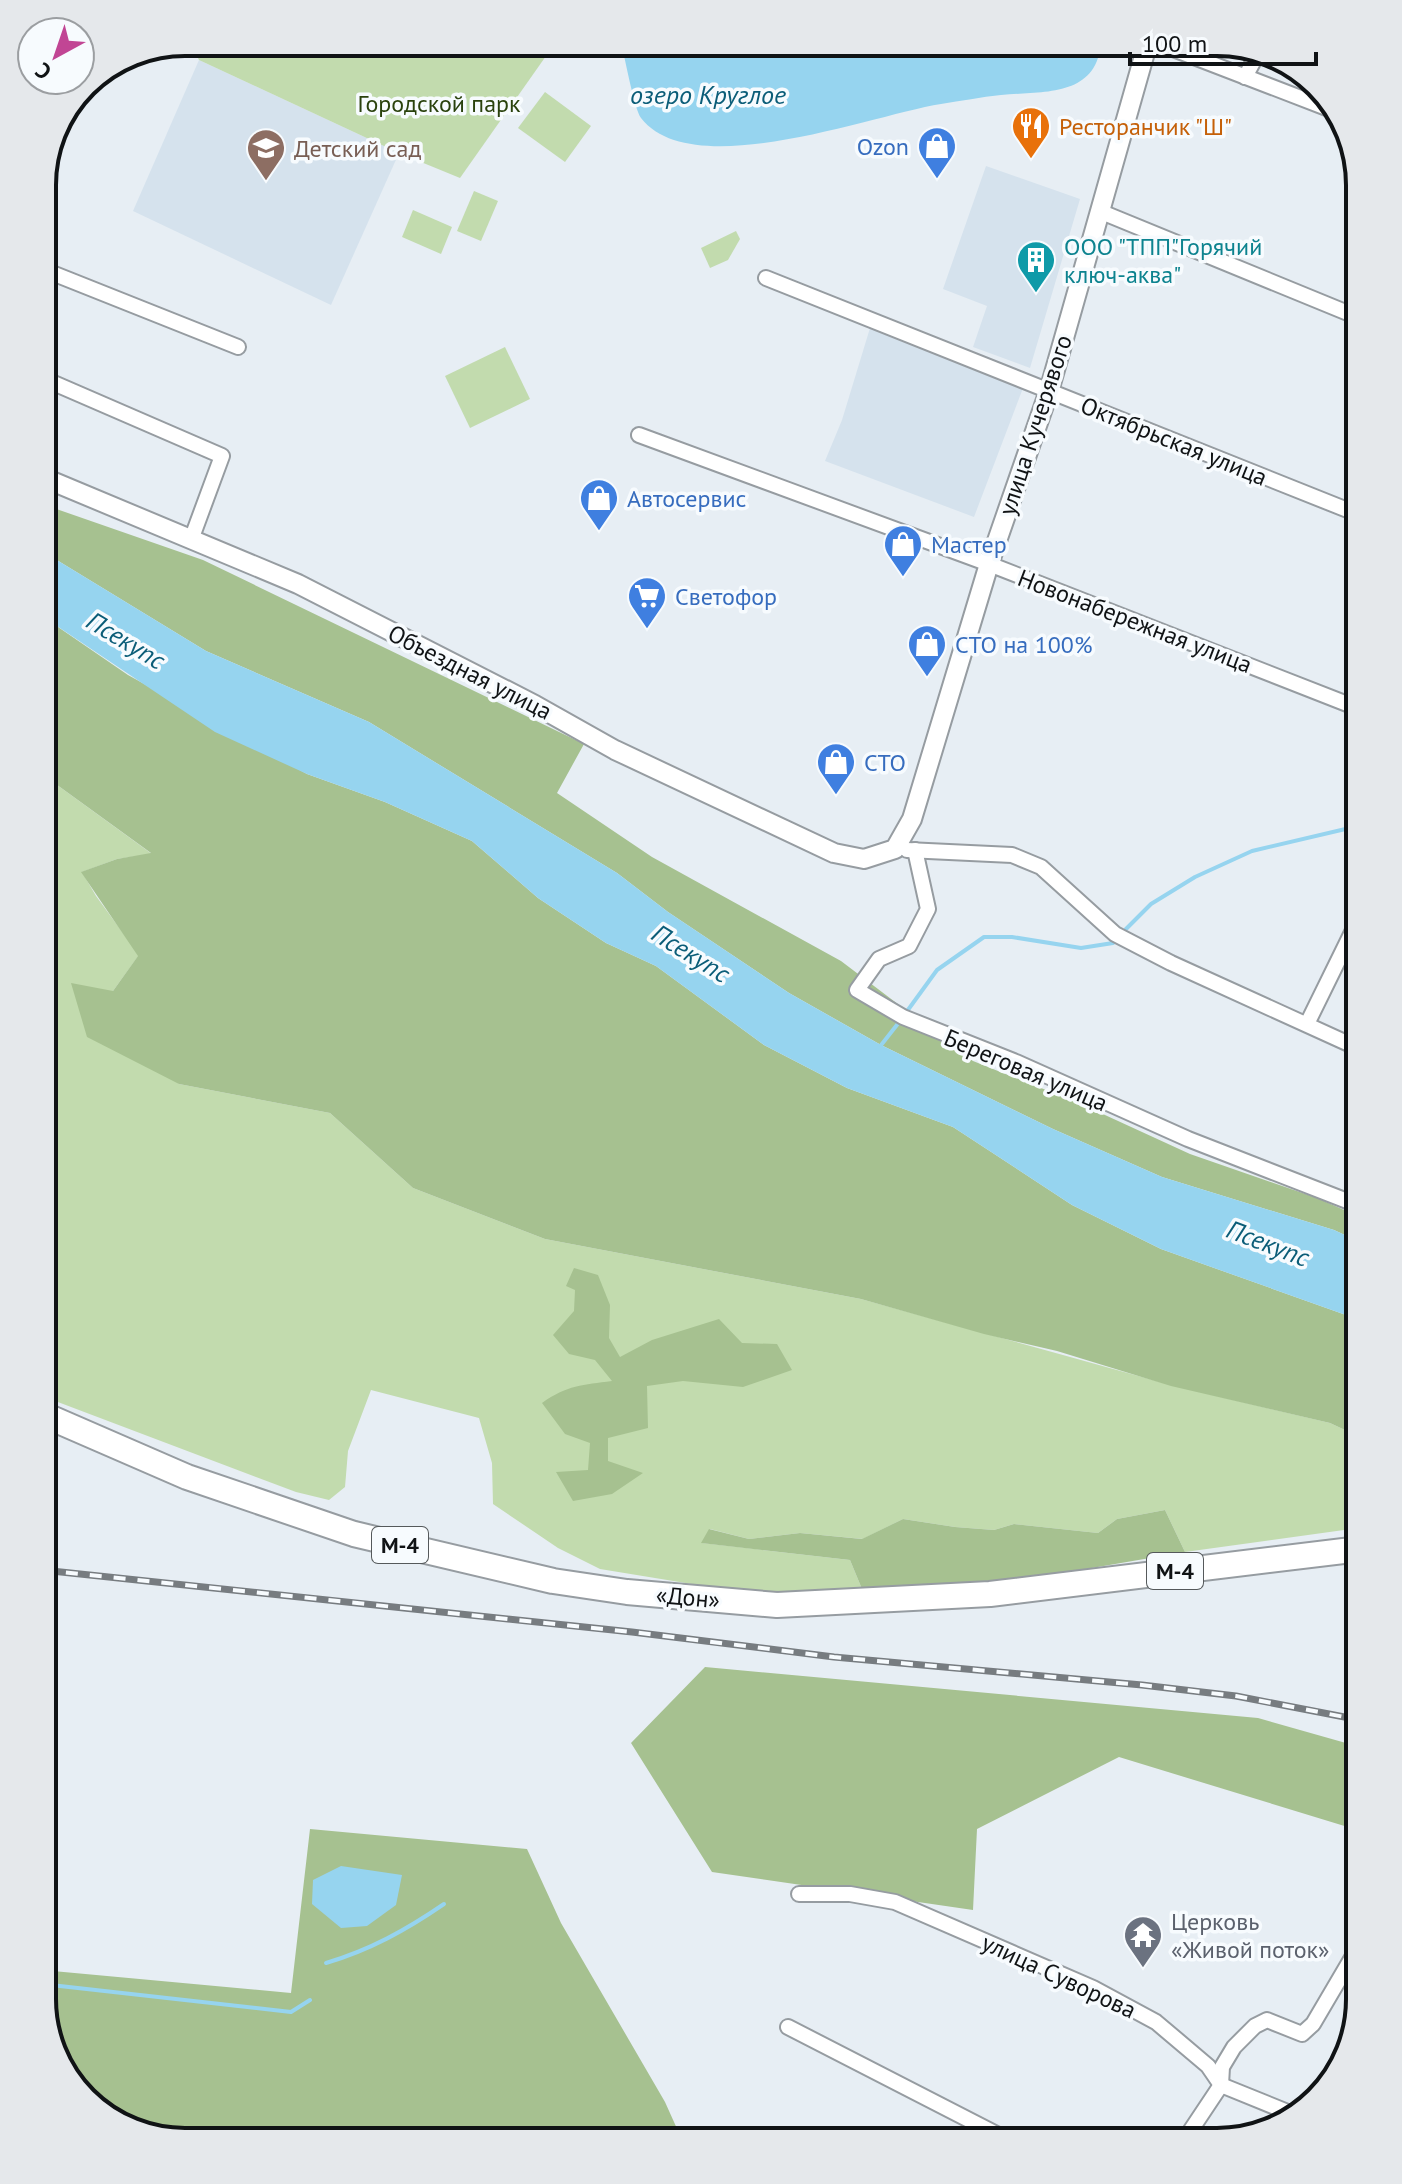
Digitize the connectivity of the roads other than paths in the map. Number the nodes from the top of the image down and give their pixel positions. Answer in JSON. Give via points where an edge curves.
{"nodes":[{"id":1,"x":1144,"y":56,"type":"edge"},
{"id":2,"x":1191,"y":56,"type":"edge"},
{"id":3,"x":1253,"y":62,"type":"edge"},
{"id":4,"x":1245,"y":77,"type":"junction"},
{"id":5,"x":1318,"y":105,"type":"edge"},
{"id":6,"x":1099,"y":211,"type":"junction"},
{"id":7,"x":56,"y":275,"type":"edge"},
{"id":8,"x":766,"y":278,"type":"dead end"},
{"id":9,"x":1346,"y":312,"type":"edge"},
{"id":10,"x":238,"y":347,"type":"dead end"},
{"id":11,"x":56,"y":384,"type":"edge"},
{"id":12,"x":1049,"y":391,"type":"junction"},
{"id":13,"x":639,"y":435,"type":"dead end"},
{"id":14,"x":56,"y":483,"type":"edge"},
{"id":15,"x":1346,"y":509,"type":"edge"},
{"id":16,"x":191,"y":540,"type":"junction"},
{"id":17,"x":989,"y":564,"type":"junction"},
{"id":18,"x":1346,"y":704,"type":"edge"},
{"id":19,"x":895,"y":849,"type":"junction"},
{"id":20,"x":915,"y":850,"type":"junction"},
{"id":21,"x":1346,"y":945,"type":"edge"},
{"id":22,"x":1307,"y":1024,"type":"junction"},
{"id":23,"x":1346,"y":1042,"type":"edge"},
{"id":24,"x":1346,"y":1201,"type":"edge"},
{"id":25,"x":56,"y":1420,"type":"edge"},
{"id":26,"x":1346,"y":1551,"type":"edge"},
{"id":27,"x":799,"y":1894,"type":"dead end"},
{"id":28,"x":1346,"y":1968,"type":"edge"},
{"id":29,"x":788,"y":2027,"type":"dead end"},
{"id":30,"x":1221,"y":2085,"type":"junction"},
{"id":31,"x":1282,"y":2110,"type":"edge"},
{"id":32,"x":985,"y":2128,"type":"edge"},
{"id":33,"x":1192,"y":2128,"type":"edge"}],
"edges":[{"from":1,"to":6,"type":"street","name":"улица Кучерявого"},
{"from":2,"to":4,"type":"street"},
{"from":3,"to":4,"type":"street"},
{"from":4,"to":5,"type":"street"},
{"from":6,"to":9,"type":"street"},
{"from":6,"to":12,"type":"street","name":"улица Кучерявого"},
{"from":7,"to":10,"type":"street"},
{"from":8,"to":12,"type":"street","name":"Октябрьская улица"},
{"from":11,"to":16,"type":"street","via":[[222,456]]},
{"from":12,"to":15,"type":"street","name":"Октябрьская улица"},
{"from":12,"to":17,"type":"street","name":"улица Кучерявого"},
{"from":13,"to":17,"type":"street","name":"Новонабережная улица"},
{"from":14,"to":16,"type":"street","name":"Объездная улица"},
{"from":16,"to":19,"type":"street","name":"Объездная улица","via":[[298,584],[615,750],[834,853],[864,859]]},
{"from":17,"to":18,"type":"street","name":"Новонабережная улица"},
{"from":17,"to":19,"type":"street","name":"улица Кучерявого","via":[[912,819]]},
{"from":19,"to":20,"type":"street"},
{"from":20,"to":22,"type":"street","via":[[1012,855],[1041,867],[1115,934]]},
{"from":20,"to":24,"type":"street","name":"Береговая улица","via":[[928,909],[909,946],[879,959],[857,990],[903,1017]]},
{"from":21,"to":22,"type":"street"},
{"from":22,"to":23,"type":"street"},
{"from":25,"to":26,"type":"highway","name":"«Дон»","number":"М-4","via":[[187,1477],[354,1534],[553,1581],[627,1592],[777,1605],[990,1594]]},
{"from":27,"to":30,"type":"street","name":"улица Суворова","via":[[850,1894],[895,1902],[1093,1988],[1156,2022],[1208,2066]]},
{"from":28,"to":30,"type":"street","via":[[1302,2034],[1267,2020],[1255,2026],[1222,2067]]},
{"from":29,"to":32,"type":"street"},
{"from":30,"to":31,"type":"street","name":"улица Суворова"},
{"from":30,"to":33,"type":"street"}]}
